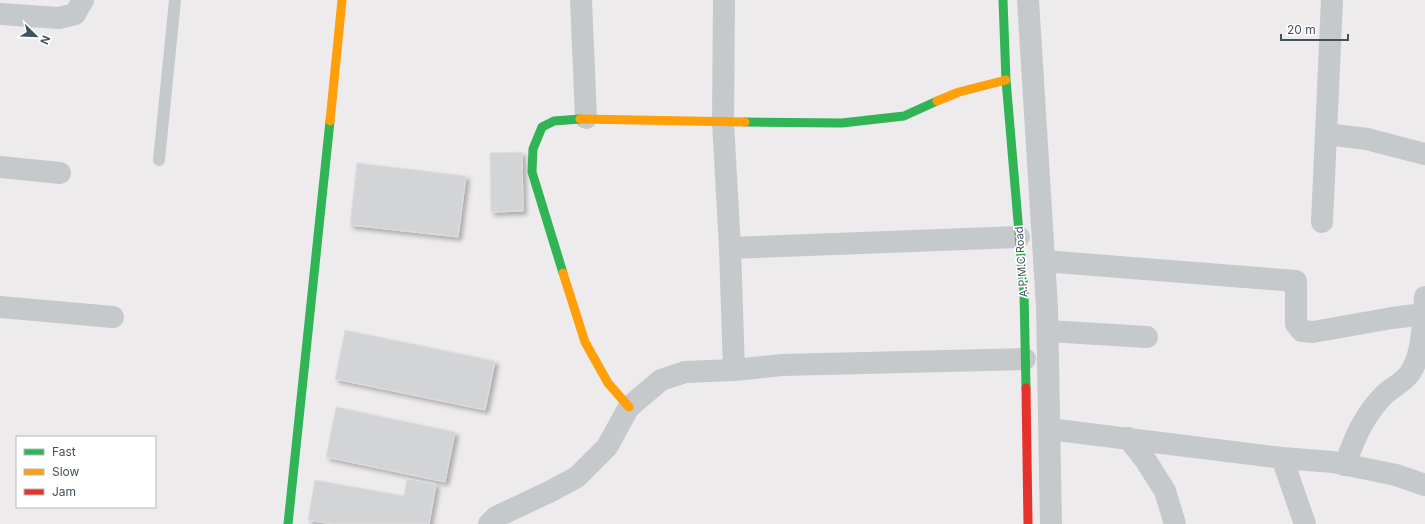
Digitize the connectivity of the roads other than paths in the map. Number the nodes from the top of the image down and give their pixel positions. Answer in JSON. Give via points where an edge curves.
{"nodes":[{"id":1,"x":83,"y":0,"type":"edge"},
{"id":2,"x":175,"y":0,"type":"edge"},
{"id":3,"x":342,"y":0,"type":"edge"},
{"id":4,"x":581,"y":0,"type":"edge"},
{"id":5,"x":724,"y":0,"type":"edge"},
{"id":6,"x":1003,"y":0,"type":"edge"},
{"id":7,"x":1028,"y":0,"type":"edge"},
{"id":8,"x":1332,"y":0,"type":"edge"},
{"id":9,"x":0,"y":14,"type":"edge"},
{"id":10,"x":1006,"y":80,"type":"junction"},
{"id":11,"x":586,"y":118,"type":"junction"},
{"id":12,"x":723,"y":122,"type":"junction"},
{"id":13,"x":1326,"y":134,"type":"junction"},
{"id":14,"x":1425,"y":154,"type":"edge"},
{"id":15,"x":159,"y":160,"type":"dead end"},
{"id":16,"x":0,"y":167,"type":"edge"},
{"id":17,"x":60,"y":172,"type":"dead end"},
{"id":18,"x":1322,"y":222,"type":"dead end"},
{"id":19,"x":1019,"y":236,"type":"junction"},
{"id":20,"x":730,"y":248,"type":"junction"},
{"id":21,"x":1044,"y":261,"type":"junction"},
{"id":22,"x":0,"y":307,"type":"edge"},
{"id":23,"x":1425,"y":308,"type":"edge"},
{"id":24,"x":113,"y":317,"type":"dead end"},
{"id":25,"x":1048,"y":331,"type":"junction"},
{"id":26,"x":1147,"y":337,"type":"dead end"},
{"id":27,"x":1025,"y":359,"type":"junction"},
{"id":28,"x":734,"y":370,"type":"junction"},
{"id":29,"x":629,"y":407,"type":"junction"},
{"id":30,"x":1049,"y":430,"type":"junction"},
{"id":31,"x":1128,"y":438,"type":"junction"},
{"id":32,"x":1282,"y":458,"type":"junction"},
{"id":33,"x":1345,"y":465,"type":"junction"},
{"id":34,"x":1425,"y":485,"type":"edge"},
{"id":35,"x":288,"y":524,"type":"edge"},
{"id":36,"x":489,"y":524,"type":"edge"},
{"id":37,"x":1028,"y":524,"type":"edge"},
{"id":38,"x":1051,"y":524,"type":"edge"},
{"id":39,"x":1175,"y":524,"type":"edge"},
{"id":40,"x":1305,"y":524,"type":"edge"}],
"edges":[{"from":1,"to":9,"type":"street","via":[[75,14],[59,18]]},
{"from":2,"to":15,"type":"lane"},
{"from":3,"to":35,"type":"street"},
{"from":4,"to":11,"type":"street"},
{"from":5,"to":12,"type":"street"},
{"from":6,"to":10,"type":"street","name":"A.P.M.C Road"},
{"from":7,"to":21,"type":"street","name":"A.P.M.C Road"},
{"from":8,"to":13,"type":"street"},
{"from":10,"to":12,"type":"street","via":[[959,92],[904,116],[842,123]]},
{"from":10,"to":19,"type":"street","name":"A.P.M.C Road"},
{"from":11,"to":12,"type":"street"},
{"from":11,"to":29,"type":"street","via":[[554,121],[542,127],[533,149],[532,172],[585,342],[608,383]]},
{"from":12,"to":20,"type":"street"},
{"from":13,"to":14,"type":"street","via":[[1367,139]]},
{"from":13,"to":18,"type":"street"},
{"from":16,"to":17,"type":"street"},
{"from":19,"to":20,"type":"street"},
{"from":19,"to":27,"type":"street","name":"A.P.M.C Road","via":[[1024,292]]},
{"from":20,"to":28,"type":"street"},
{"from":21,"to":23,"type":"street","via":[[1296,281],[1296,324],[1302,331],[1313,332],[1392,318]]},
{"from":21,"to":25,"type":"street","name":"A.P.M.C Road"},
{"from":22,"to":24,"type":"street"},
{"from":23,"to":33,"type":"street","via":[[1416,359],[1410,374],[1385,394],[1365,419]]},
{"from":25,"to":26,"type":"street"},
{"from":25,"to":30,"type":"street","name":"A.P.M.C Road"},
{"from":27,"to":28,"type":"street","via":[[782,365]]},
{"from":27,"to":37,"type":"street","name":"A.P.M.C Road"},
{"from":28,"to":29,"type":"street","via":[[685,372],[661,380]]},
{"from":29,"to":36,"type":"street","via":[[607,447],[577,477],[496,517]]},
{"from":30,"to":31,"type":"street"},
{"from":30,"to":38,"type":"street","name":"A.P.M.C Road"},
{"from":31,"to":32,"type":"street"},
{"from":31,"to":39,"type":"street","via":[[1165,490]]},
{"from":32,"to":33,"type":"street"},
{"from":32,"to":40,"type":"street"},
{"from":33,"to":34,"type":"street"}]}
